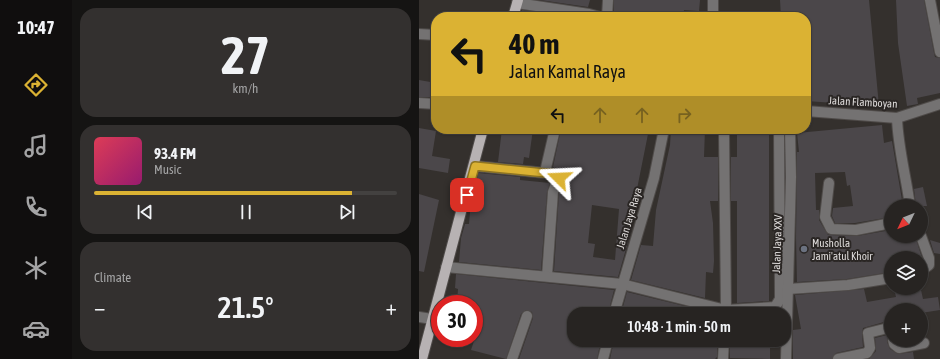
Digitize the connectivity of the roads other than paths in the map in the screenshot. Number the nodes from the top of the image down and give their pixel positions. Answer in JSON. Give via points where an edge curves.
{"nodes":[{"id":1,"x":608,"y":0,"type":"edge"},
{"id":2,"x":713,"y":0,"type":"edge"},
{"id":3,"x":930,"y":0,"type":"edge"},
{"id":4,"x":518,"y":2,"type":"edge"},
{"id":5,"x":515,"y":12,"type":"edge"},
{"id":6,"x":577,"y":12,"type":"edge"},
{"id":7,"x":607,"y":12,"type":"edge"},
{"id":8,"x":713,"y":12,"type":"edge"},
{"id":9,"x":419,"y":34,"type":"edge"},
{"id":10,"x":431,"y":35,"type":"edge"},
{"id":11,"x":940,"y":52,"type":"edge"},
{"id":12,"x":419,"y":103,"type":"edge"},
{"id":13,"x":431,"y":104,"type":"edge"},
{"id":14,"x":940,"y":104,"type":"edge"},
{"id":15,"x":811,"y":111,"type":"edge"},
{"id":16,"x":897,"y":118,"type":"junction"},
{"id":17,"x":482,"y":134,"type":"edge"},
{"id":18,"x":554,"y":134,"type":"edge"},
{"id":19,"x":663,"y":134,"type":"edge"},
{"id":20,"x":724,"y":134,"type":"edge"},
{"id":21,"x":779,"y":134,"type":"edge"},
{"id":22,"x":791,"y":134,"type":"edge"},
{"id":23,"x":475,"y":166,"type":"junction"},
{"id":24,"x":545,"y":172,"type":"junction"},
{"id":25,"x":829,"y":183,"type":"dead end"},
{"id":26,"x":909,"y":199,"type":"edge"},
{"id":27,"x":884,"y":224,"type":"edge"},
{"id":28,"x":928,"y":255,"type":"edge"},
{"id":29,"x":928,"y":266,"type":"edge"},
{"id":30,"x":446,"y":267,"type":"junction"},
{"id":31,"x":547,"y":276,"type":"junction"},
{"id":32,"x":884,"y":279,"type":"edge"},
{"id":33,"x":621,"y":284,"type":"junction"},
{"id":34,"x":788,"y":289,"type":"junction"},
{"id":35,"x":438,"y":295,"type":"edge"},
{"id":36,"x":616,"y":307,"type":"edge"},
{"id":37,"x":706,"y":307,"type":"edge"},
{"id":38,"x":725,"y":307,"type":"edge"},
{"id":39,"x":775,"y":307,"type":"edge"},
{"id":40,"x":527,"y":316,"type":"dead end"},
{"id":41,"x":419,"y":317,"type":"edge"},
{"id":42,"x":431,"y":319,"type":"edge"},
{"id":43,"x":431,"y":323,"type":"edge"},
{"id":44,"x":884,"y":329,"type":"edge"},
{"id":45,"x":606,"y":347,"type":"edge"},
{"id":46,"x":724,"y":347,"type":"edge"},
{"id":47,"x":422,"y":359,"type":"edge"},
{"id":48,"x":512,"y":359,"type":"edge"},
{"id":49,"x":603,"y":359,"type":"edge"},
{"id":50,"x":723,"y":359,"type":"edge"},
{"id":51,"x":786,"y":359,"type":"edge"},
{"id":52,"x":838,"y":359,"type":"edge"}],
"edges":[{"from":1,"to":7,"type":"street"},
{"from":2,"to":8,"type":"street"},
{"from":3,"to":11,"type":"street"},
{"from":4,"to":5,"type":"main road"},
{"from":4,"to":6,"type":"street"},
{"from":9,"to":10,"type":"street"},
{"from":12,"to":13,"type":"street"},
{"from":14,"to":16,"type":"street","name":"Jalan Flamboyan"},
{"from":15,"to":16,"type":"street","name":"Jalan Flamboyan"},
{"from":16,"to":26,"type":"street","via":[[898,144]]},
{"from":17,"to":23,"type":"main road"},
{"from":18,"to":24,"type":"street"},
{"from":19,"to":33,"type":"street","name":"Jalan Jaya Raya","via":[[653,178]]},
{"from":20,"to":38,"type":"street"},
{"from":21,"to":39,"type":"street","via":[[780,299]]},
{"from":22,"to":34,"type":"street","name":"Jalan Jaya XXV"},
{"from":23,"to":24,"type":"street"},
{"from":23,"to":30,"type":"main road"},
{"from":24,"to":31,"type":"street","via":[[555,174],[559,178],[553,192]]},
{"from":25,"to":27,"type":"street","via":[[825,217],[831,229],[856,230]]},
{"from":28,"to":29,"type":"street"},
{"from":30,"to":31,"type":"street"},
{"from":30,"to":35,"type":"main road"},
{"from":31,"to":33,"type":"street"},
{"from":32,"to":34,"type":"street","via":[[848,285]]},
{"from":33,"to":36,"type":"street","name":"Jalan Jaya Raya"},
{"from":33,"to":37,"type":"street"},
{"from":34,"to":51,"type":"street","name":"Jalan Jaya XXV"},
{"from":40,"to":48,"type":"street"},
{"from":41,"to":42,"type":"street"},
{"from":43,"to":47,"type":"main road"},
{"from":44,"to":52,"type":"street","via":[[868,333],[870,348],[867,353]]},
{"from":45,"to":49,"type":"street"},
{"from":46,"to":50,"type":"street"}]}
